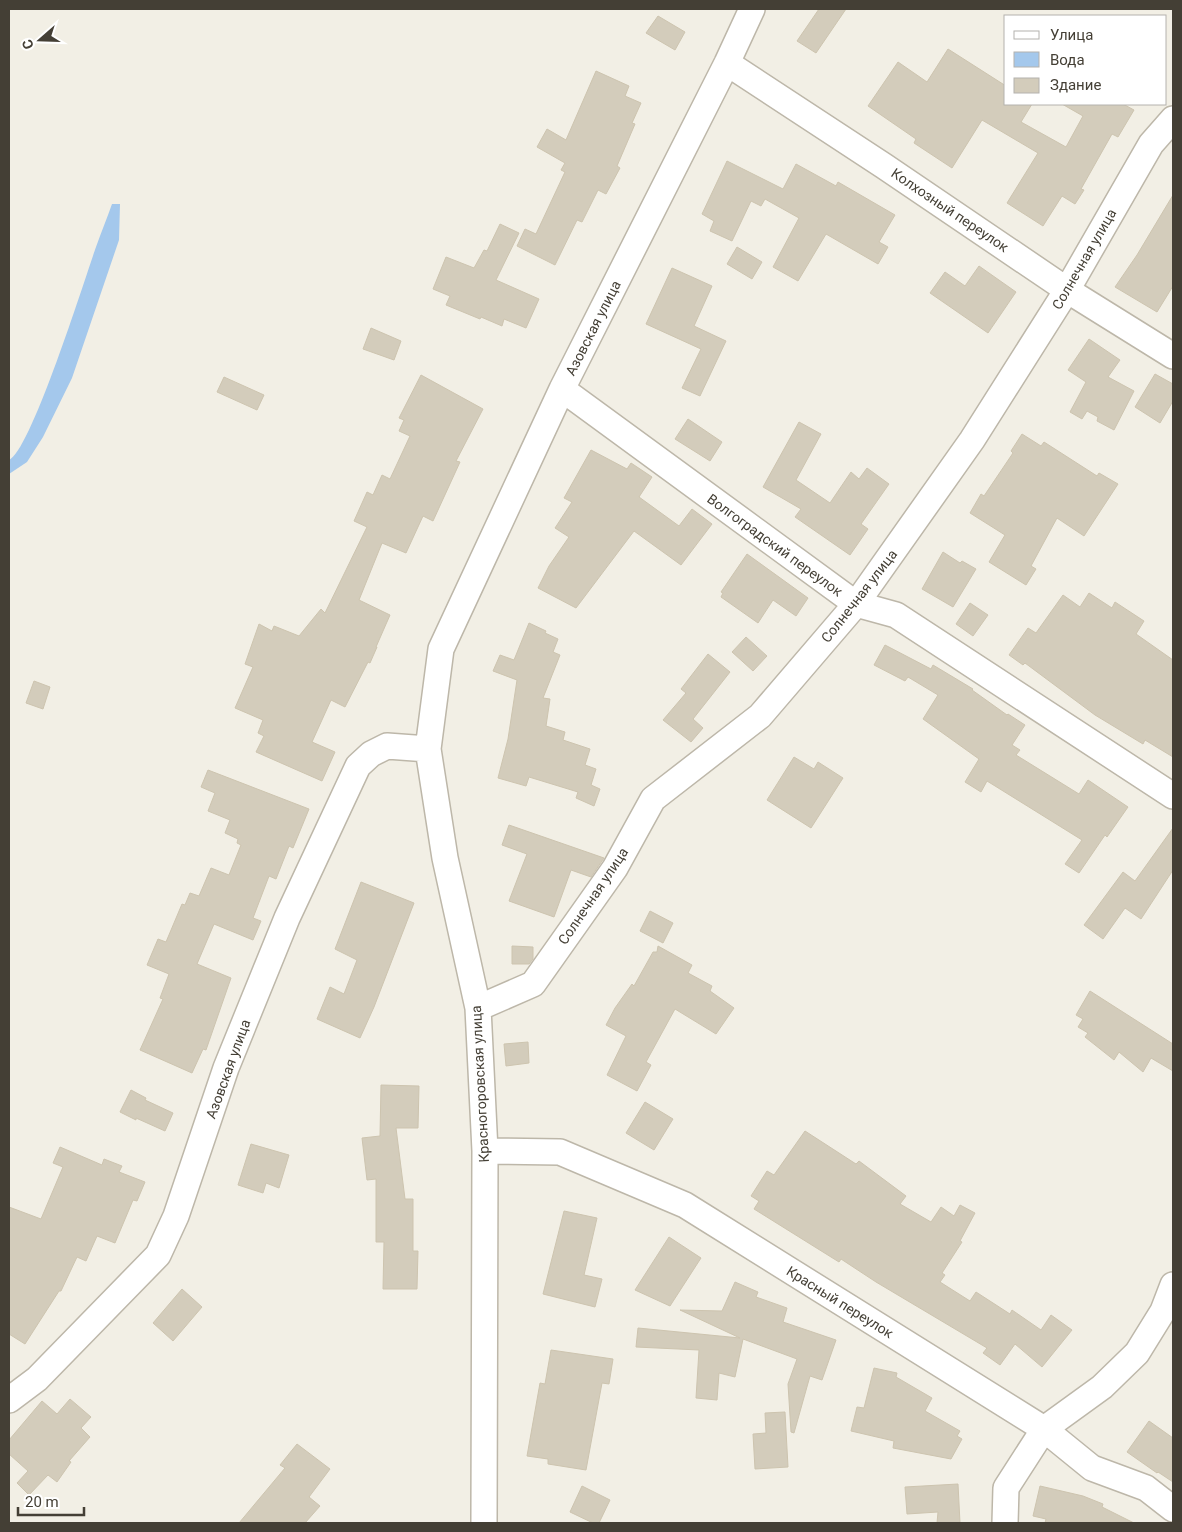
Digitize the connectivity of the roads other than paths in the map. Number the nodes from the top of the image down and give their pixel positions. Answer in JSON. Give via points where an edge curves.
{"nodes":[{"id":1,"x":752,"y":9,"type":"edge"},
{"id":2,"x":727,"y":63,"type":"junction"},
{"id":3,"x":1173,"y":119,"type":"edge"},
{"id":4,"x":1067,"y":290,"type":"junction"},
{"id":5,"x":1173,"y":356,"type":"edge"},
{"id":6,"x":562,"y":389,"type":"junction"},
{"id":7,"x":856,"y":604,"type":"junction"},
{"id":8,"x":441,"y":650,"type":"joint"},
{"id":9,"x":428,"y":749,"type":"junction"},
{"id":10,"x":1173,"y":796,"type":"edge"},
{"id":11,"x":478,"y":1008,"type":"junction"},
{"id":12,"x":485,"y":1151,"type":"junction"},
{"id":13,"x":1173,"y":1285,"type":"edge"},
{"id":14,"x":9,"y":1400,"type":"edge"},
{"id":15,"x":1044,"y":1428,"type":"junction"},
{"id":16,"x":1173,"y":1510,"type":"edge"},
{"id":17,"x":484,"y":1523,"type":"edge"},
{"id":18,"x":1005,"y":1523,"type":"edge"}],
"edges":[{"from":1,"to":2,"type":"street","name":"Азовская улица"},
{"from":2,"to":4,"type":"street","name":"Колхозный переулок"},
{"from":2,"to":6,"type":"street","name":"Азовская улица"},
{"from":3,"to":4,"type":"street","name":"Солнечная улица","via":[[1151,144]]},
{"from":4,"to":5,"type":"street","name":"Колхозный переулок"},
{"from":4,"to":7,"type":"street","name":"Солнечная улица","via":[[972,440]]},
{"from":6,"to":7,"type":"street","name":"Волгоградский переулок"},
{"from":6,"to":8,"type":"street","name":"Азовская улица"},
{"from":7,"to":10,"type":"street","name":"Волгоградский переулок","via":[[896,615]]},
{"from":7,"to":11,"type":"street","name":"Солнечная улица","via":[[760,716],[653,799],[615,868],[533,984]]},
{"from":8,"to":9,"type":"street","name":"Красногоровская улица"},
{"from":9,"to":11,"type":"street","name":"Красногоровская улица","via":[[445,858]]},
{"from":9,"to":14,"type":"street","name":"Азовская улица","via":[[387,746],[358,766],[283,927],[226,1068],[176,1216],[158,1255],[37,1379]]},
{"from":11,"to":12,"type":"street","name":"Красногоровская улица"},
{"from":12,"to":15,"type":"street","name":"Красный переулок","via":[[560,1152],[684,1205]]},
{"from":12,"to":17,"type":"street","name":"Красногоровская улица"},
{"from":13,"to":15,"type":"street","via":[[1163,1311],[1137,1353],[1102,1387]]},
{"from":15,"to":16,"type":"street","name":"Красный переулок","via":[[1092,1468],[1146,1488]]},
{"from":15,"to":18,"type":"street","via":[[1006,1488]]}]}
